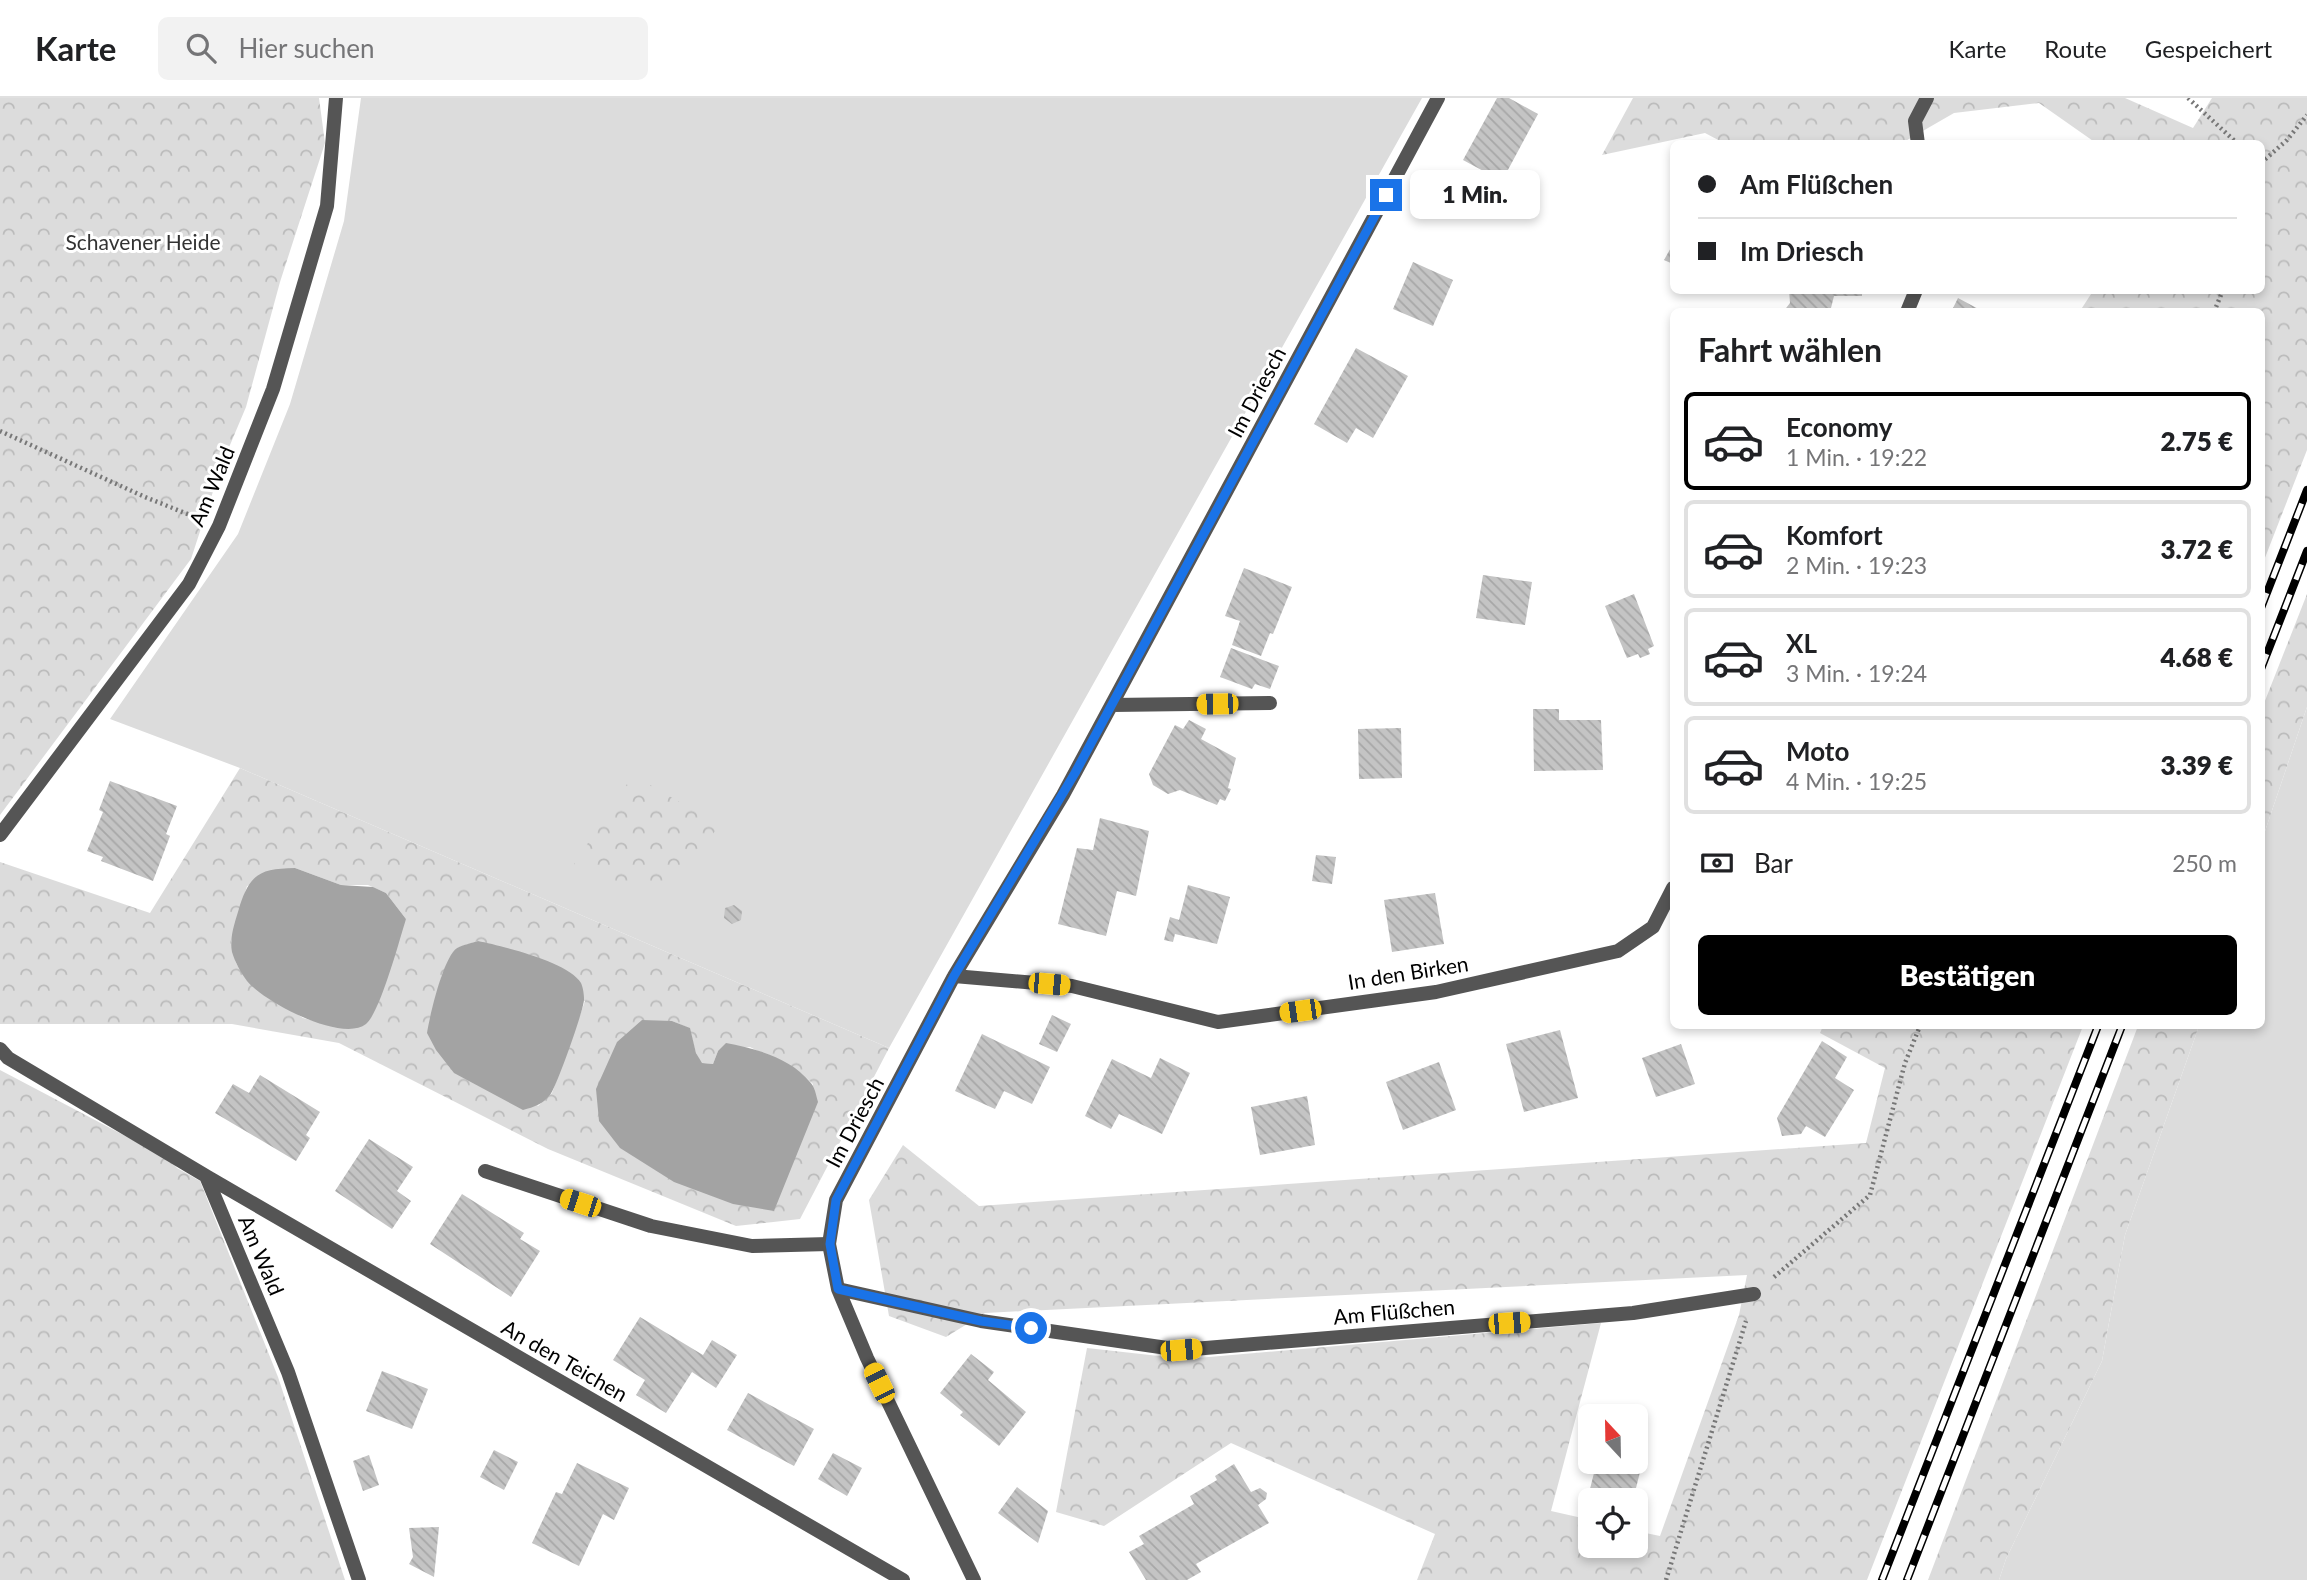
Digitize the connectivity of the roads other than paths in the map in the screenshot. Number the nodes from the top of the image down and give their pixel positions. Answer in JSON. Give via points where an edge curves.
{"nodes":[{"id":1,"x":337,"y":98,"type":"edge"},
{"id":2,"x":1438,"y":98,"type":"edge"},
{"id":3,"x":1927,"y":98,"type":"edge"},
{"id":4,"x":1917,"y":140,"type":"edge"},
{"id":5,"x":1270,"y":703,"type":"dead end"},
{"id":6,"x":1112,"y":705,"type":"junction"},
{"id":7,"x":0,"y":835,"type":"edge"},
{"id":8,"x":1670,"y":894,"type":"edge"},
{"id":9,"x":954,"y":976,"type":"junction"},
{"id":10,"x":0,"y":1049,"type":"edge"},
{"id":11,"x":485,"y":1171,"type":"dead end"},
{"id":12,"x":206,"y":1176,"type":"junction"},
{"id":13,"x":830,"y":1244,"type":"junction"},
{"id":14,"x":838,"y":1289,"type":"junction"},
{"id":15,"x":1754,"y":1294,"type":"road end"},
{"id":16,"x":359,"y":1580,"type":"edge"},
{"id":17,"x":903,"y":1580,"type":"edge"},
{"id":18,"x":974,"y":1580,"type":"edge"}],
"edges":[{"from":1,"to":7,"type":"street","name":"Am Wald","via":[[327,206],[273,389],[219,526],[189,584]]},
{"from":2,"to":6,"type":"street","name":"Im Driesch"},
{"from":3,"to":4,"type":"street","via":[[1915,121]]},
{"from":5,"to":6,"type":"street"},
{"from":6,"to":9,"type":"street","name":"Im Driesch"},
{"from":8,"to":9,"type":"street","name":"In den Birken","via":[[1653,927],[1618,951],[1436,992],[1217,1022],[1072,986]]},
{"from":9,"to":13,"type":"street","name":"Im Driesch","via":[[836,1200]]},
{"from":10,"to":12,"type":"street"},
{"from":11,"to":13,"type":"street","via":[[651,1227],[752,1246]]},
{"from":12,"to":16,"type":"street","name":"Am Wald","via":[[288,1371]]},
{"from":12,"to":17,"type":"street","name":"An den Teichen"},
{"from":13,"to":14,"type":"street","name":"Im Driesch"},
{"from":14,"to":15,"type":"street","name":"Am Flüßchen","via":[[981,1321],[1181,1350],[1633,1312]]},
{"from":14,"to":18,"type":"street","name":"Im Driesch"}]}
